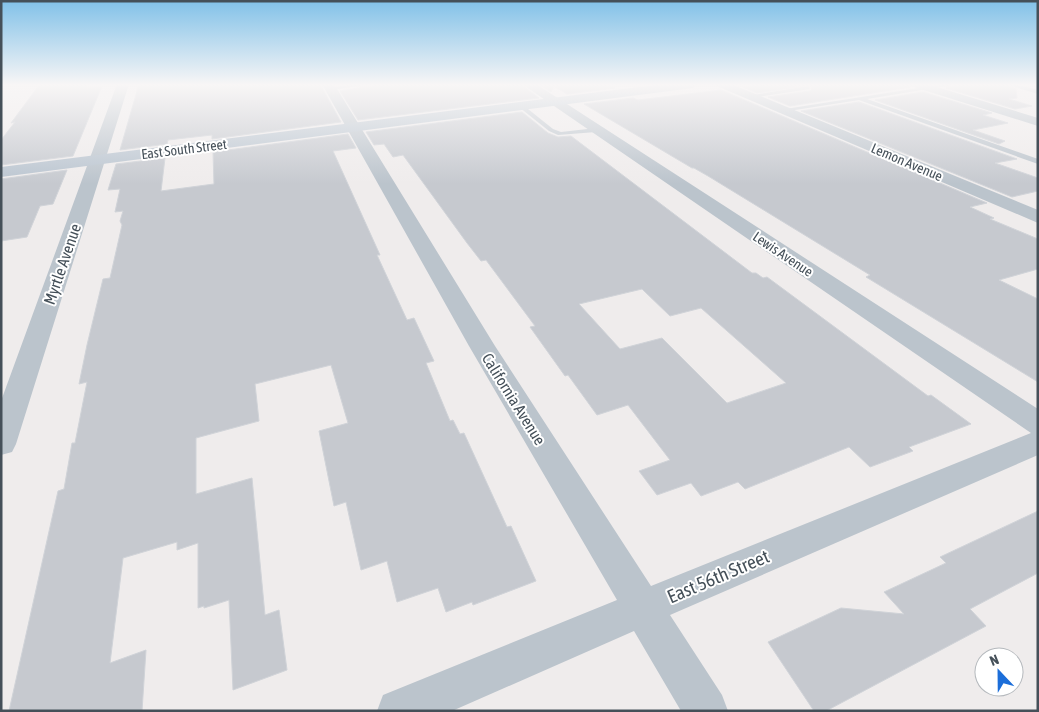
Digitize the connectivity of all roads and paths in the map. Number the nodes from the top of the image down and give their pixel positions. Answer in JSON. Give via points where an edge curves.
{"nodes":[{"id":1,"x":112,"y":117,"type":"edge"},
{"id":2,"x":347,"y":117,"type":"edge"},
{"id":3,"x":431,"y":117,"type":"edge"},
{"id":4,"x":535,"y":117,"type":"edge"},
{"id":5,"x":577,"y":117,"type":"edge"},
{"id":6,"x":799,"y":117,"type":"edge"},
{"id":7,"x":913,"y":117,"type":"edge"},
{"id":8,"x":1023,"y":117,"type":"edge"},
{"id":9,"x":1038,"y":122,"type":"edge"},
{"id":10,"x":353,"y":127,"type":"junction"},
{"id":11,"x":596,"y":130,"type":"junction"},
{"id":12,"x":98,"y":160,"type":"junction"},
{"id":13,"x":1038,"y":162,"type":"edge"},
{"id":14,"x":1,"y":172,"type":"edge"},
{"id":15,"x":1038,"y":217,"type":"edge"},
{"id":16,"x":1038,"y":424,"type":"edge"},
{"id":17,"x":1038,"y":442,"type":"edge"},
{"id":18,"x":1,"y":444,"type":"edge"},
{"id":19,"x":643,"y":608,"type":"junction"},
{"id":20,"x":399,"y":711,"type":"edge"},
{"id":21,"x":706,"y":711,"type":"edge"}],
"edges":[{"from":1,"to":12,"type":"street","name":"Myrtle Avenue"},
{"from":2,"to":10,"type":"street","name":"California Avenue"},
{"from":3,"to":10,"type":"main road","name":"East South Street"},
{"from":4,"to":11,"type":"lane","via":[[560,134]]},
{"from":5,"to":11,"type":"street","name":"Lewis Avenue"},
{"from":6,"to":15,"type":"street","name":"Lemon Avenue"},
{"from":7,"to":13,"type":"lane"},
{"from":8,"to":9,"type":"street"},
{"from":10,"to":12,"type":"main road","name":"East South Street"},
{"from":10,"to":19,"type":"street","name":"California Avenue","via":[[482,346]]},
{"from":11,"to":16,"type":"street","name":"Lewis Avenue"},
{"from":12,"to":14,"type":"main road","name":"East South Street"},
{"from":12,"to":18,"type":"street","name":"Myrtle Avenue"},
{"from":17,"to":19,"type":"street","name":"East 56th Street"},
{"from":19,"to":20,"type":"street","name":"East 56th Street"},
{"from":19,"to":21,"type":"street","name":"California Avenue"}]}
